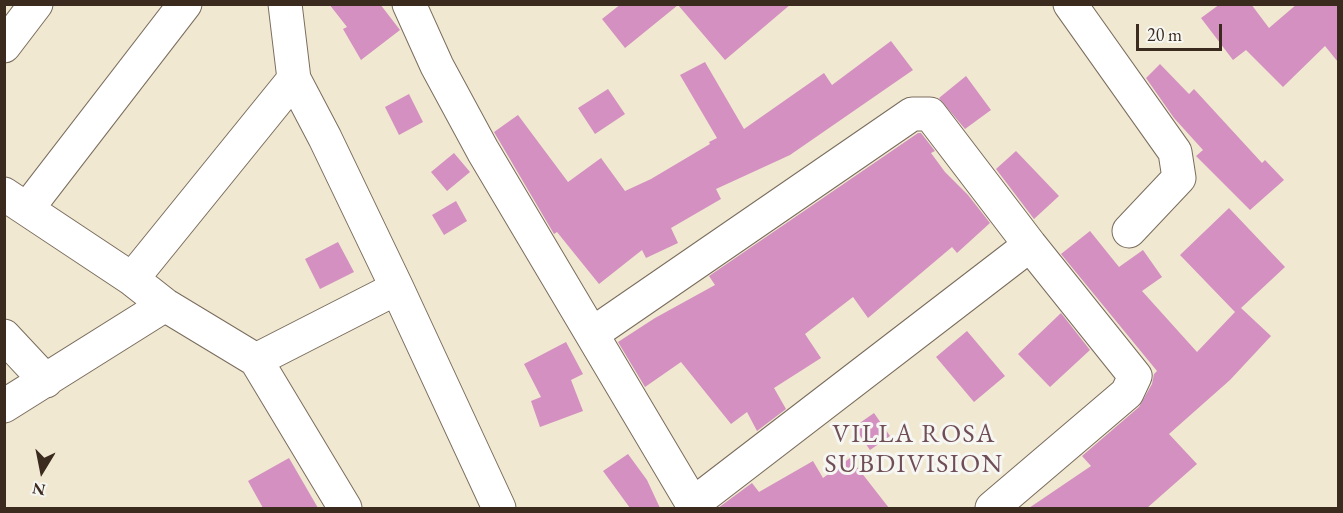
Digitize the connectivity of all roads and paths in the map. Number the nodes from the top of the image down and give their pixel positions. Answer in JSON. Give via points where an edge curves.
{"nodes":[{"id":1,"x":36,"y":4,"type":"edge"},
{"id":2,"x":185,"y":4,"type":"edge"},
{"id":3,"x":285,"y":4,"type":"edge"},
{"id":4,"x":410,"y":4,"type":"edge"},
{"id":5,"x":1070,"y":4,"type":"edge"},
{"id":6,"x":4,"y":46,"type":"edge"},
{"id":7,"x":294,"y":79,"type":"junction"},
{"id":8,"x":16,"y":202,"type":"edge"},
{"id":9,"x":1129,"y":231,"type":"dead end"},
{"id":10,"x":1030,"y":246,"type":"junction"},
{"id":11,"x":132,"y":279,"type":"junction"},
{"id":12,"x":397,"y":288,"type":"junction"},
{"id":13,"x":165,"y":305,"type":"junction"},
{"id":14,"x":592,"y":334,"type":"junction"},
{"id":15,"x":4,"y":336,"type":"edge"},
{"id":16,"x":256,"y":360,"type":"junction"},
{"id":17,"x":46,"y":381,"type":"junction"},
{"id":18,"x":4,"y":406,"type":"edge"},
{"id":19,"x":694,"y":506,"type":"edge"},
{"id":20,"x":345,"y":508,"type":"edge"},
{"id":21,"x":499,"y":508,"type":"edge"},
{"id":22,"x":992,"y":508,"type":"edge"}],
"edges":[{"from":1,"to":6,"type":"street"},
{"from":2,"to":8,"type":"street"},
{"from":3,"to":7,"type":"street"},
{"from":4,"to":14,"type":"street","via":[[437,66],[483,152]]},
{"from":5,"to":9,"type":"street","via":[[1174,152],[1179,178]]},
{"from":7,"to":11,"type":"street"},
{"from":7,"to":12,"type":"street"},
{"from":8,"to":11,"type":"street"},
{"from":10,"to":14,"type":"street","via":[[930,114],[912,114]]},
{"from":10,"to":19,"type":"street"},
{"from":10,"to":22,"type":"street","via":[[1135,376],[1127,393]]},
{"from":11,"to":13,"type":"street"},
{"from":12,"to":16,"type":"street"},
{"from":12,"to":21,"type":"street"},
{"from":13,"to":16,"type":"street"},
{"from":13,"to":17,"type":"street"},
{"from":14,"to":19,"type":"street"},
{"from":15,"to":17,"type":"street"},
{"from":16,"to":20,"type":"street"},
{"from":17,"to":18,"type":"street"}]}
